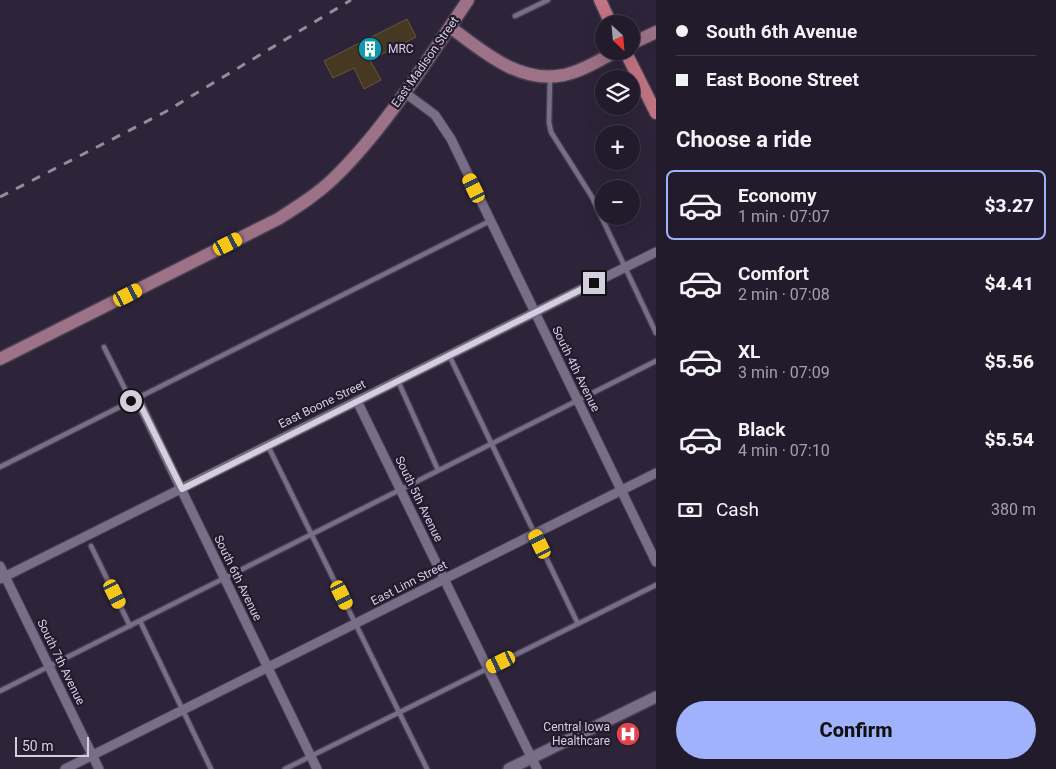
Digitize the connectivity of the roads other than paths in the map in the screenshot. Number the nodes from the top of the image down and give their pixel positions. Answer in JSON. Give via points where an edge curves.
{"nodes":[{"id":1,"x":468,"y":0,"type":"edge"},
{"id":2,"x":548,"y":0,"type":"edge"},
{"id":3,"x":600,"y":0,"type":"edge"},
{"id":4,"x":608,"y":15,"type":"edge"},
{"id":5,"x":515,"y":16,"type":"dead end"},
{"id":6,"x":450,"y":27,"type":"junction"},
{"id":7,"x":656,"y":32,"type":"edge"},
{"id":8,"x":640,"y":40,"type":"edge"},
{"id":9,"x":599,"y":60,"type":"edge"},
{"id":10,"x":630,"y":60,"type":"edge"},
{"id":11,"x":550,"y":77,"type":"junction"},
{"id":12,"x":404,"y":92,"type":"junction"},
{"id":13,"x":656,"y":112,"type":"edge"},
{"id":14,"x":490,"y":221,"type":"junction"},
{"id":15,"x":656,"y":252,"type":"edge"},
{"id":16,"x":624,"y":268,"type":"junction"},
{"id":17,"x":534,"y":313,"type":"junction"},
{"id":18,"x":656,"y":333,"type":"edge"},
{"id":19,"x":104,"y":347,"type":"dead end"},
{"id":20,"x":449,"y":356,"type":"junction"},
{"id":21,"x":0,"y":359,"type":"edge"},
{"id":22,"x":656,"y":361,"type":"edge"},
{"id":23,"x":398,"y":381,"type":"junction"},
{"id":24,"x":134,"y":400,"type":"junction"},
{"id":25,"x":577,"y":400,"type":"junction"},
{"id":26,"x":357,"y":401,"type":"junction"},
{"id":27,"x":491,"y":443,"type":"junction"},
{"id":28,"x":268,"y":446,"type":"junction"},
{"id":29,"x":0,"y":467,"type":"edge"},
{"id":30,"x":438,"y":470,"type":"junction"},
{"id":31,"x":656,"y":473,"type":"edge"},
{"id":32,"x":182,"y":489,"type":"junction"},
{"id":33,"x":400,"y":489,"type":"junction"},
{"id":34,"x":621,"y":491,"type":"junction"},
{"id":35,"x":312,"y":534,"type":"junction"},
{"id":36,"x":535,"y":534,"type":"junction"},
{"id":37,"x":91,"y":546,"type":"dead end"},
{"id":38,"x":656,"y":562,"type":"edge"},
{"id":39,"x":0,"y":566,"type":"edge"},
{"id":40,"x":3,"y":578,"type":"edge"},
{"id":41,"x":225,"y":579,"type":"junction"},
{"id":42,"x":444,"y":579,"type":"junction"},
{"id":43,"x":656,"y":585,"type":"edge"},
{"id":44,"x":140,"y":621,"type":"junction"},
{"id":45,"x":356,"y":624,"type":"junction"},
{"id":46,"x":578,"y":624,"type":"junction"},
{"id":47,"x":130,"y":626,"type":"junction"},
{"id":48,"x":50,"y":667,"type":"junction"},
{"id":49,"x":268,"y":668,"type":"junction"},
{"id":50,"x":488,"y":669,"type":"junction"},
{"id":51,"x":0,"y":691,"type":"edge"},
{"id":52,"x":656,"y":697,"type":"edge"},
{"id":53,"x":182,"y":711,"type":"junction"},
{"id":54,"x":400,"y":712,"type":"junction"},
{"id":55,"x":93,"y":755,"type":"junction"},
{"id":56,"x":311,"y":756,"type":"junction"},
{"id":57,"x":532,"y":758,"type":"junction"},
{"id":58,"x":65,"y":769,"type":"edge"},
{"id":59,"x":100,"y":769,"type":"edge"},
{"id":60,"x":211,"y":769,"type":"edge"},
{"id":61,"x":285,"y":769,"type":"edge"},
{"id":62,"x":317,"y":769,"type":"edge"},
{"id":63,"x":428,"y":769,"type":"edge"},
{"id":64,"x":509,"y":769,"type":"edge"},
{"id":65,"x":537,"y":769,"type":"edge"}],
"edges":[{"from":1,"to":6,"type":"main road","name":"East Madison Street"},
{"from":2,"to":5,"type":"lane"},
{"from":3,"to":4,"type":"main road"},
{"from":6,"to":11,"type":"main road","via":[[514,70],[531,76]]},
{"from":6,"to":12,"type":"main road","name":"East Madison Street"},
{"from":7,"to":8,"type":"main road"},
{"from":9,"to":11,"type":"main road","via":[[575,71]]},
{"from":10,"to":13,"type":"main road"},
{"from":11,"to":16,"type":"lane","via":[[548,122],[551,132],[592,197]]},
{"from":12,"to":14,"type":"street","name":"South 4th Avenue","via":[[435,115],[451,138]]},
{"from":12,"to":21,"type":"main road","name":"East Madison Street","via":[[381,124],[332,179],[306,201],[278,219]]},
{"from":14,"to":17,"type":"street","name":"South 4th Avenue"},
{"from":14,"to":24,"type":"lane"},
{"from":15,"to":16,"type":"street","name":"East Boone Street"},
{"from":16,"to":17,"type":"street","name":"East Boone Street"},
{"from":16,"to":18,"type":"lane"},
{"from":17,"to":20,"type":"street","name":"East Boone Street"},
{"from":17,"to":25,"type":"street","name":"South 4th Avenue"},
{"from":19,"to":24,"type":"lane"},
{"from":20,"to":23,"type":"street","name":"East Boone Street"},
{"from":20,"to":27,"type":"lane"},
{"from":22,"to":25,"type":"lane"},
{"from":23,"to":26,"type":"street","name":"East Boone Street"},
{"from":23,"to":30,"type":"lane"},
{"from":24,"to":29,"type":"lane"},
{"from":24,"to":32,"type":"street","name":"South 6th Avenue"},
{"from":25,"to":27,"type":"lane"},
{"from":25,"to":34,"type":"street","name":"South 4th Avenue"},
{"from":26,"to":28,"type":"street","name":"East Boone Street"},
{"from":26,"to":33,"type":"street","name":"South 5th Avenue"},
{"from":27,"to":30,"type":"lane"},
{"from":27,"to":36,"type":"lane"},
{"from":28,"to":32,"type":"street","name":"East Boone Street"},
{"from":28,"to":35,"type":"lane"},
{"from":30,"to":33,"type":"lane"},
{"from":31,"to":34,"type":"street","name":"East Linn Street"},
{"from":32,"to":40,"type":"street","name":"East Boone Street"},
{"from":32,"to":41,"type":"street","name":"South 6th Avenue"},
{"from":33,"to":35,"type":"lane"},
{"from":33,"to":42,"type":"street","name":"South 5th Avenue"},
{"from":34,"to":36,"type":"street","name":"East Linn Street"},
{"from":34,"to":38,"type":"street","name":"South 4th Avenue"},
{"from":35,"to":41,"type":"lane"},
{"from":35,"to":45,"type":"lane"},
{"from":36,"to":42,"type":"street","name":"East Linn Street"},
{"from":36,"to":46,"type":"lane"},
{"from":37,"to":47,"type":"lane"},
{"from":39,"to":40,"type":"street","name":"South 7th Avenue"},
{"from":40,"to":48,"type":"street","name":"South 7th Avenue"},
{"from":41,"to":44,"type":"lane"},
{"from":41,"to":49,"type":"street","name":"South 6th Avenue"},
{"from":42,"to":45,"type":"street","name":"East Linn Street"},
{"from":42,"to":50,"type":"street","name":"South 5th Avenue"},
{"from":43,"to":46,"type":"lane"},
{"from":44,"to":47,"type":"lane"},
{"from":44,"to":53,"type":"lane"},
{"from":45,"to":49,"type":"street","name":"East Linn Street"},
{"from":45,"to":54,"type":"lane"},
{"from":46,"to":50,"type":"lane"},
{"from":47,"to":48,"type":"lane"},
{"from":48,"to":51,"type":"lane"},
{"from":48,"to":55,"type":"street","name":"South 7th Avenue"},
{"from":49,"to":53,"type":"street","name":"East Linn Street"},
{"from":49,"to":56,"type":"street","name":"South 6th Avenue"},
{"from":50,"to":54,"type":"lane"},
{"from":50,"to":57,"type":"street","name":"South 5th Avenue"},
{"from":52,"to":57,"type":"street"},
{"from":53,"to":55,"type":"street","name":"East Linn Street"},
{"from":53,"to":60,"type":"lane"},
{"from":54,"to":56,"type":"lane"},
{"from":54,"to":63,"type":"lane"},
{"from":55,"to":58,"type":"street","name":"East Linn Street"},
{"from":55,"to":59,"type":"street","name":"South 7th Avenue"},
{"from":56,"to":61,"type":"lane"},
{"from":56,"to":62,"type":"street","name":"South 6th Avenue"},
{"from":57,"to":64,"type":"street"},
{"from":57,"to":65,"type":"street","name":"South 5th Avenue"}]}
